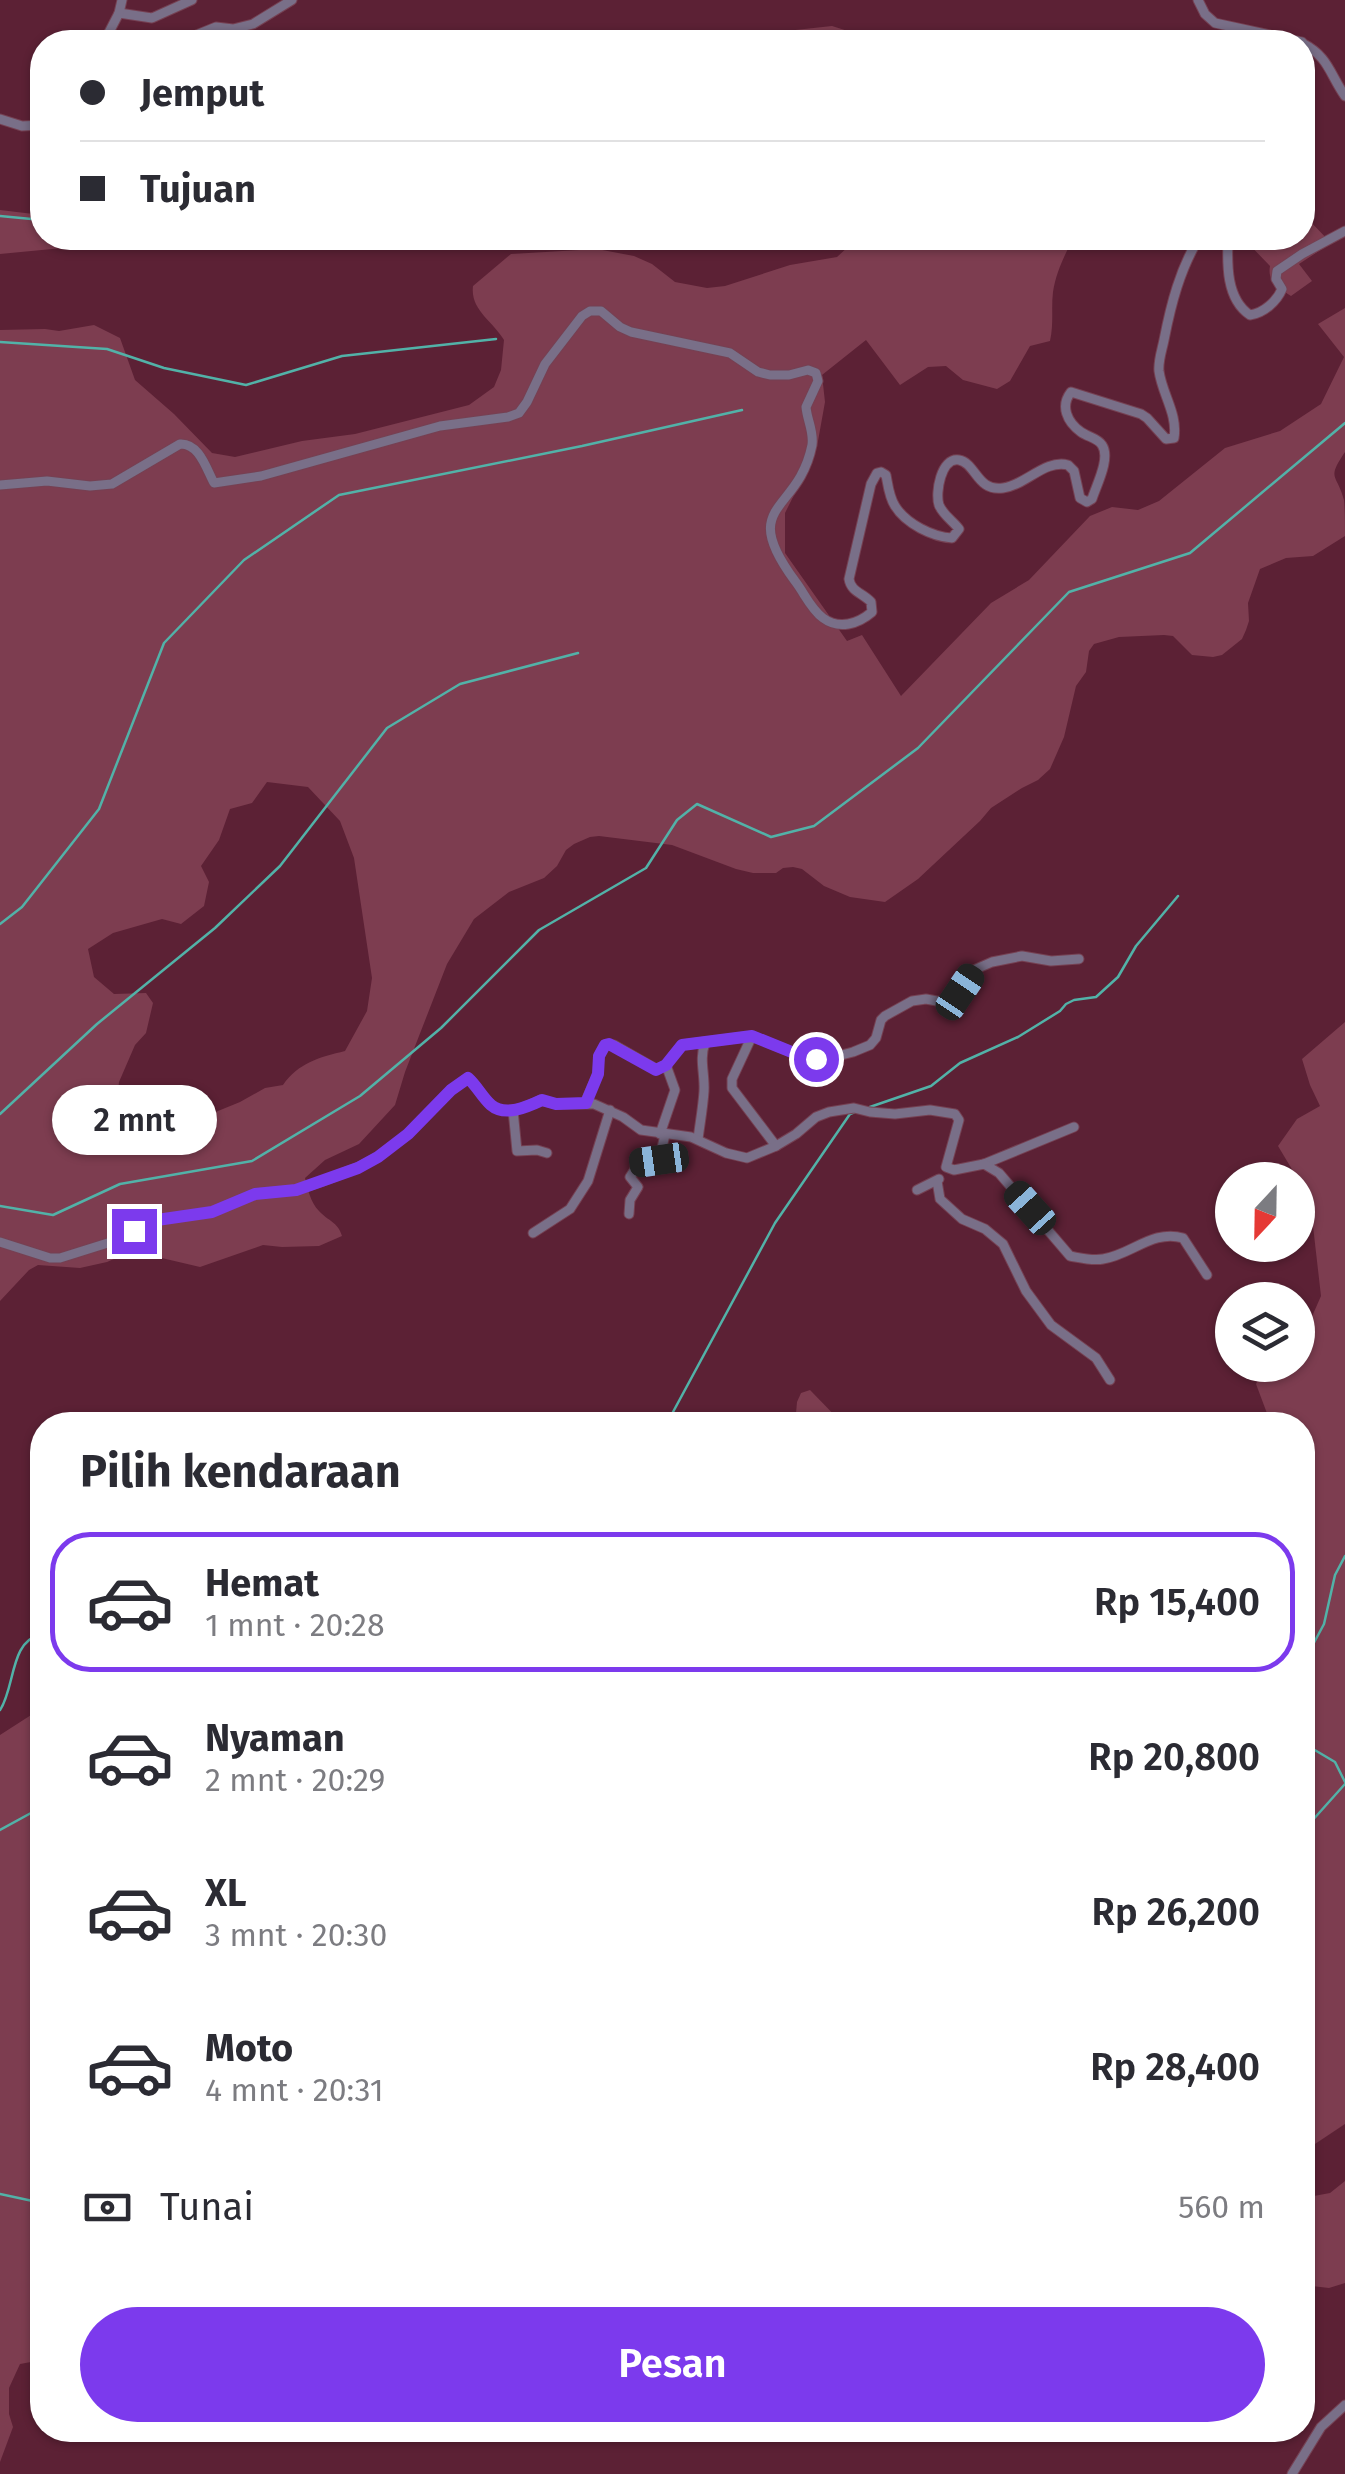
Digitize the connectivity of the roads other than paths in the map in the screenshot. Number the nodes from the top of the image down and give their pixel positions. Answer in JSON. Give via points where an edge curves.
{"nodes":[{"id":1,"x":122,"y":0,"type":"edge"},
{"id":2,"x":192,"y":0,"type":"edge"},
{"id":3,"x":292,"y":0,"type":"edge"},
{"id":4,"x":1198,"y":0,"type":"edge"},
{"id":5,"x":120,"y":13,"type":"junction"},
{"id":6,"x":111,"y":30,"type":"edge"},
{"id":7,"x":209,"y":30,"type":"edge"},
{"id":8,"x":1248,"y":30,"type":"edge"},
{"id":9,"x":1315,"y":50,"type":"edge"},
{"id":10,"x":1345,"y":96,"type":"edge"},
{"id":11,"x":0,"y":119,"type":"edge"},
{"id":12,"x":30,"y":127,"type":"edge"},
{"id":13,"x":1345,"y":231,"type":"edge"},
{"id":14,"x":1315,"y":247,"type":"edge"},
{"id":15,"x":1194,"y":250,"type":"edge"},
{"id":16,"x":1229,"y":250,"type":"edge"},
{"id":17,"x":1309,"y":250,"type":"edge"},
{"id":18,"x":0,"y":485,"type":"edge"},
{"id":19,"x":1079,"y":959,"type":"dead end"},
{"id":20,"x":752,"y":1036,"type":"junction"},
{"id":21,"x":706,"y":1043,"type":"junction"},
{"id":22,"x":666,"y":1065,"type":"junction"},
{"id":23,"x":586,"y":1103,"type":"junction"},
{"id":24,"x":512,"y":1110,"type":"junction"},
{"id":25,"x":610,"y":1110,"type":"junction"},
{"id":26,"x":1074,"y":1127,"type":"dead end"},
{"id":27,"x":662,"y":1134,"type":"junction"},
{"id":28,"x":698,"y":1139,"type":"junction"},
{"id":29,"x":776,"y":1146,"type":"junction"},
{"id":30,"x":547,"y":1153,"type":"dead end"},
{"id":31,"x":984,"y":1164,"type":"junction"},
{"id":32,"x":948,"y":1170,"type":"junction"},
{"id":33,"x":937,"y":1181,"type":"junction"},
{"id":34,"x":917,"y":1190,"type":"dead end"},
{"id":35,"x":630,"y":1214,"type":"dead end"},
{"id":36,"x":533,"y":1232,"type":"dead end"},
{"id":37,"x":0,"y":1242,"type":"edge"},
{"id":38,"x":1206,"y":1275,"type":"dead end"},
{"id":39,"x":1110,"y":1380,"type":"dead end"},
{"id":40,"x":1345,"y":2405,"type":"edge"},
{"id":41,"x":1315,"y":2435,"type":"edge"},
{"id":42,"x":1311,"y":2442,"type":"edge"},
{"id":43,"x":1292,"y":2474,"type":"edge"}],
"edges":[{"from":1,"to":5,"type":"street"},
{"from":2,"to":5,"type":"street","via":[[152,18]]},
{"from":3,"to":7,"type":"street","via":[[253,24]]},
{"from":4,"to":8,"type":"street","via":[[1215,22]]},
{"from":5,"to":6,"type":"street"},
{"from":9,"to":10,"type":"street"},
{"from":11,"to":12,"type":"street"},
{"from":13,"to":14,"type":"street"},
{"from":15,"to":18,"type":"street","via":[[1173,297],[1160,361],[1174,438],[1162,436],[1140,414],[1071,392],[1067,416],[1104,449],[1092,499],[1080,498],[1068,465],[995,488],[954,460],[938,496],[959,529],[952,538],[906,518],[896,509],[886,474],[877,473],[849,578],[872,602],[872,612],[845,625],[828,622],[810,605],[770,540],[773,514],[797,484],[812,442],[806,407],[816,373],[758,372],[730,353],[631,332],[601,311],[582,316],[545,364],[527,402],[508,417],[440,426],[214,483],[188,443],[112,484]]},
{"from":16,"to":17,"type":"street","via":[[1232,292],[1246,313],[1256,314],[1281,292],[1277,271]]},
{"from":19,"to":20,"type":"street","via":[[1022,956],[976,968],[948,1003],[912,1001],[884,1016],[870,1045],[834,1057],[804,1057]]},
{"from":20,"to":21,"type":"street"},
{"from":20,"to":29,"type":"street","via":[[732,1088]]},
{"from":21,"to":22,"type":"street","via":[[682,1045]]},
{"from":21,"to":28,"type":"street"},
{"from":22,"to":23,"type":"street","via":[[656,1070],[605,1045]]},
{"from":22,"to":27,"type":"street","via":[[676,1090]]},
{"from":23,"to":24,"type":"street","via":[[542,1100]]},
{"from":23,"to":25,"type":"street"},
{"from":24,"to":30,"type":"street","via":[[517,1151]]},
{"from":24,"to":37,"type":"street","via":[[494,1107],[468,1078],[378,1157],[320,1182],[157,1220],[60,1258]]},
{"from":25,"to":27,"type":"street"},
{"from":25,"to":36,"type":"street","via":[[588,1181],[570,1209]]},
{"from":26,"to":31,"type":"street"},
{"from":27,"to":28,"type":"street"},
{"from":27,"to":35,"type":"street","via":[[659,1160],[639,1164],[630,1177],[638,1187]]},
{"from":28,"to":29,"type":"street","via":[[747,1158]]},
{"from":29,"to":32,"type":"street","via":[[829,1112],[930,1110],[959,1120]]},
{"from":31,"to":32,"type":"street"},
{"from":31,"to":38,"type":"street","via":[[1070,1256],[1106,1259],[1174,1235],[1183,1238]]},
{"from":32,"to":33,"type":"street"},
{"from":33,"to":34,"type":"street"},
{"from":33,"to":39,"type":"street","via":[[940,1198],[1003,1244],[1051,1325],[1096,1358]]},
{"from":40,"to":41,"type":"street"},
{"from":42,"to":43,"type":"street"}]}
